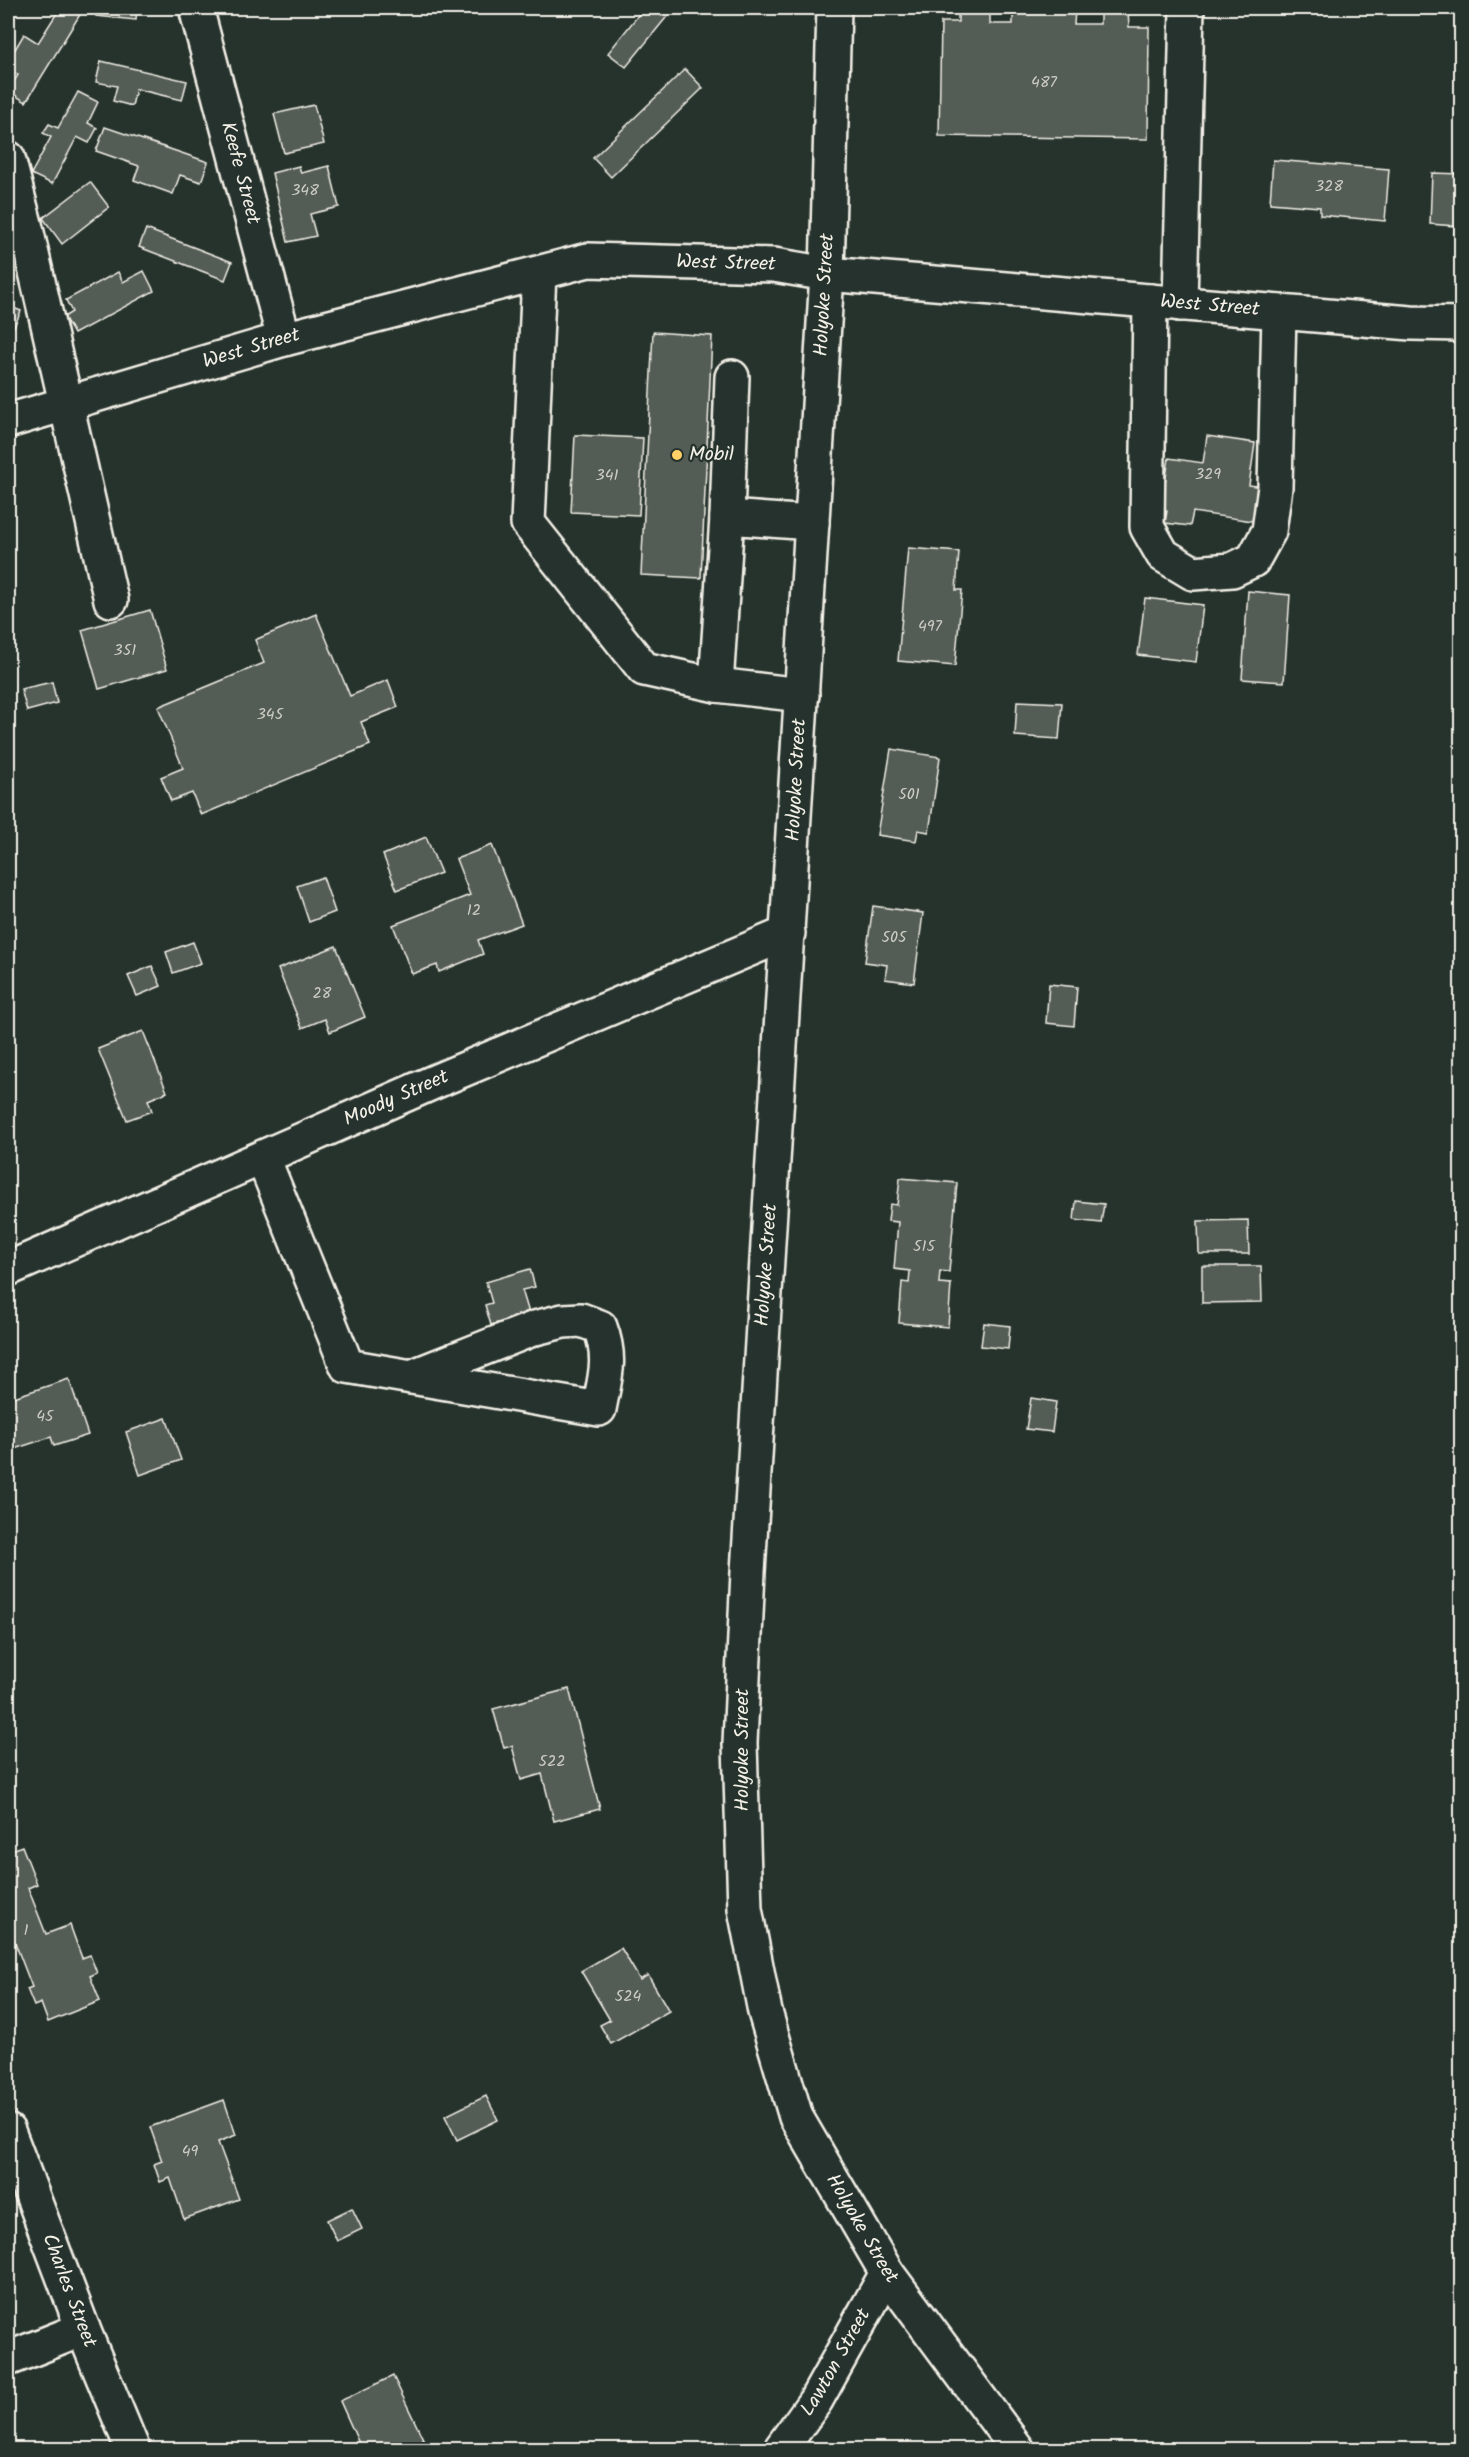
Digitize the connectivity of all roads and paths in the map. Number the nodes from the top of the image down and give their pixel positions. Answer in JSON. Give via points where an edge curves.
{"nodes":[{"id":1,"x":196,"y":8,"type":"edge"},
{"id":2,"x":834,"y":8,"type":"edge"},
{"id":3,"x":1187,"y":8,"type":"edge"},
{"id":4,"x":8,"y":158,"type":"edge"},
{"id":5,"x":539,"y":273,"type":"junction"},
{"id":6,"x":827,"y":274,"type":"junction"},
{"id":7,"x":1165,"y":303,"type":"junction"},
{"id":8,"x":1279,"y":312,"type":"junction"},
{"id":9,"x":1461,"y":324,"type":"edge"},
{"id":10,"x":284,"y":339,"type":"junction"},
{"id":11,"x":732,"y":377,"type":"dead end"},
{"id":12,"x":65,"y":404,"type":"junction"},
{"id":13,"x":8,"y":420,"type":"edge"},
{"id":14,"x":727,"y":517,"type":"junction"},
{"id":15,"x":812,"y":523,"type":"junction"},
{"id":16,"x":111,"y":600,"type":"dead end"},
{"id":17,"x":716,"y":686,"type":"junction"},
{"id":18,"x":802,"y":695,"type":"junction"},
{"id":19,"x":788,"y":933,"type":"junction"},
{"id":20,"x":263,"y":1158,"type":"junction"},
{"id":21,"x":8,"y":1269,"type":"edge"},
{"id":22,"x":411,"y":1377,"type":"junction"},
{"id":23,"x":8,"y":2131,"type":"edge"},
{"id":24,"x":886,"y":2273,"type":"junction"},
{"id":25,"x":83,"y":2329,"type":"junction"},
{"id":26,"x":8,"y":2360,"type":"edge"},
{"id":27,"x":132,"y":2450,"type":"edge"},
{"id":28,"x":780,"y":2450,"type":"edge"},
{"id":29,"x":1018,"y":2450,"type":"edge"}],
"edges":[{"from":1,"to":10,"type":"main road","name":"Keefe Street"},
{"from":2,"to":6,"type":"main road","name":"Holyoke Street"},
{"from":3,"to":7,"type":"main road"},
{"from":4,"to":12,"type":"main road"},
{"from":5,"to":6,"type":"main road","name":"West Street","via":[[588,260],[774,265]]},
{"from":5,"to":10,"type":"main road","name":"West Street"},
{"from":5,"to":17,"type":"main road","via":[[528,523],[644,669]]},
{"from":6,"to":7,"type":"main road","name":"West Street"},
{"from":6,"to":15,"type":"main road","name":"Holyoke Street"},
{"from":7,"to":8,"type":"main road","name":"West Street"},
{"from":7,"to":8,"type":"main road","via":[[1147,528],[1162,555],[1193,573],[1232,570],[1253,560],[1269,531],[1275,488]]},
{"from":8,"to":9,"type":"main road","name":"West Street"},
{"from":10,"to":12,"type":"main road","name":"West Street"},
{"from":11,"to":14,"type":"main road"},
{"from":12,"to":13,"type":"main road","name":"West Street"},
{"from":12,"to":16,"type":"main road"},
{"from":14,"to":15,"type":"main road"},
{"from":14,"to":17,"type":"main road"},
{"from":15,"to":18,"type":"main road","name":"Holyoke Street"},
{"from":17,"to":18,"type":"main road"},
{"from":18,"to":19,"type":"main road","name":"Holyoke Street"},
{"from":19,"to":20,"type":"main road","name":"Moody Street"},
{"from":19,"to":24,"type":"main road","name":"Holyoke Street","via":[[740,1743],[745,1909],[765,2012],[796,2117]]},
{"from":20,"to":21,"type":"main road","name":"Moody Street"},
{"from":20,"to":22,"type":"main road","via":[[347,1366]]},
{"from":22,"to":22,"type":"main road","via":[[598,1409],[607,1346],[600,1327],[581,1320],[563,1321],[535,1328]]},
{"from":23,"to":25,"type":"main road","name":"Charles Street"},
{"from":24,"to":28,"type":"main road","name":"Lawton Street","via":[[816,2400]]},
{"from":24,"to":29,"type":"main road","name":"Holyoke Street"},
{"from":25,"to":26,"type":"main road"},
{"from":25,"to":27,"type":"main road","name":"Charles Street"}]}
